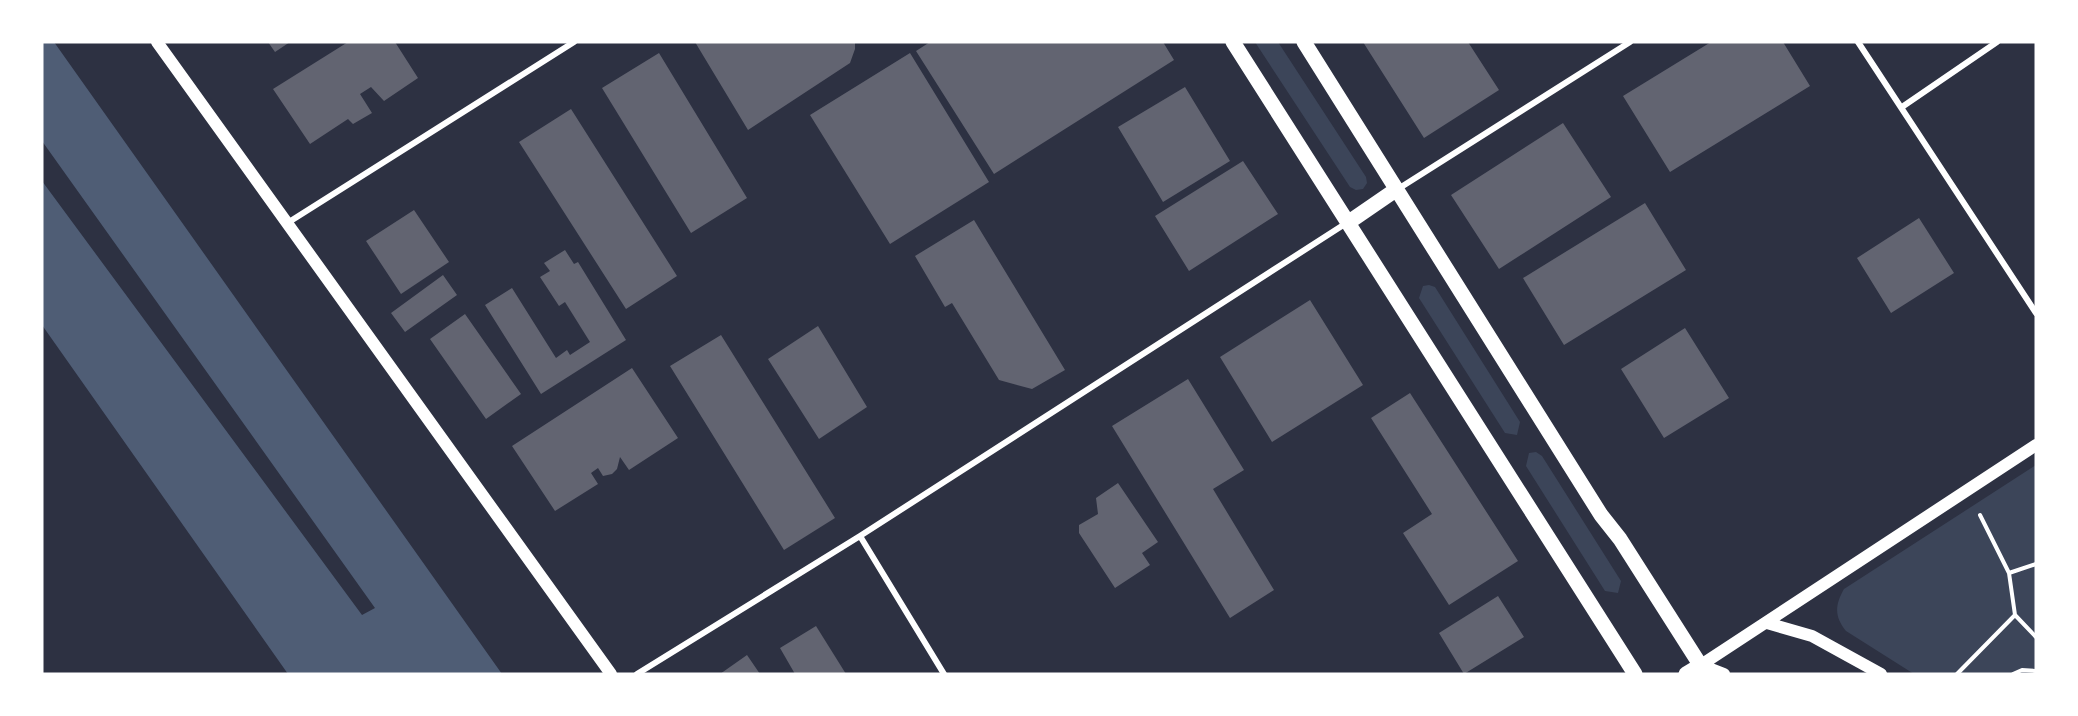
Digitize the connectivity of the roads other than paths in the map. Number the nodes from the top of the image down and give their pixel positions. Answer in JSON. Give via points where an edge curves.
{"nodes":[{"id":1,"x":157,"y":42,"type":"edge"},
{"id":2,"x":574,"y":42,"type":"edge"},
{"id":3,"x":1233,"y":42,"type":"edge"},
{"id":4,"x":1630,"y":42,"type":"edge"},
{"id":5,"x":1858,"y":42,"type":"edge"},
{"id":6,"x":1997,"y":42,"type":"edge"},
{"id":7,"x":1307,"y":47,"type":"edge"},
{"id":8,"x":1902,"y":107,"type":"junction"},
{"id":9,"x":1397,"y":189,"type":"junction"},
{"id":10,"x":289,"y":222,"type":"junction"},
{"id":11,"x":1349,"y":222,"type":"junction"},
{"id":12,"x":2036,"y":313,"type":"edge"},
{"id":13,"x":2036,"y":445,"type":"edge"},
{"id":14,"x":860,"y":536,"type":"junction"},
{"id":15,"x":1767,"y":623,"type":"junction"},
{"id":16,"x":1703,"y":670,"type":"edge"},
{"id":17,"x":611,"y":674,"type":"edge"},
{"id":18,"x":637,"y":674,"type":"edge"},
{"id":19,"x":944,"y":674,"type":"edge"},
{"id":20,"x":1635,"y":674,"type":"edge"},
{"id":21,"x":1686,"y":674,"type":"edge"},
{"id":22,"x":1724,"y":674,"type":"edge"},
{"id":23,"x":1881,"y":674,"type":"edge"}],
"edges":[{"from":1,"to":10,"type":"main road"},
{"from":2,"to":10,"type":"street"},
{"from":3,"to":11,"type":"main road"},
{"from":4,"to":9,"type":"street"},
{"from":5,"to":8,"type":"street"},
{"from":6,"to":8,"type":"street"},
{"from":7,"to":9,"type":"main road"},
{"from":8,"to":12,"type":"street"},
{"from":9,"to":11,"type":"main road"},
{"from":9,"to":16,"type":"main road"},
{"from":10,"to":17,"type":"main road"},
{"from":11,"to":14,"type":"street"},
{"from":11,"to":20,"type":"main road"},
{"from":13,"to":15,"type":"main road"},
{"from":14,"to":18,"type":"street"},
{"from":14,"to":19,"type":"street"},
{"from":15,"to":16,"type":"main road"},
{"from":15,"to":23,"type":"main road","via":[[1812,636]]},
{"from":16,"to":21,"type":"main road"},
{"from":16,"to":22,"type":"main road"}]}
